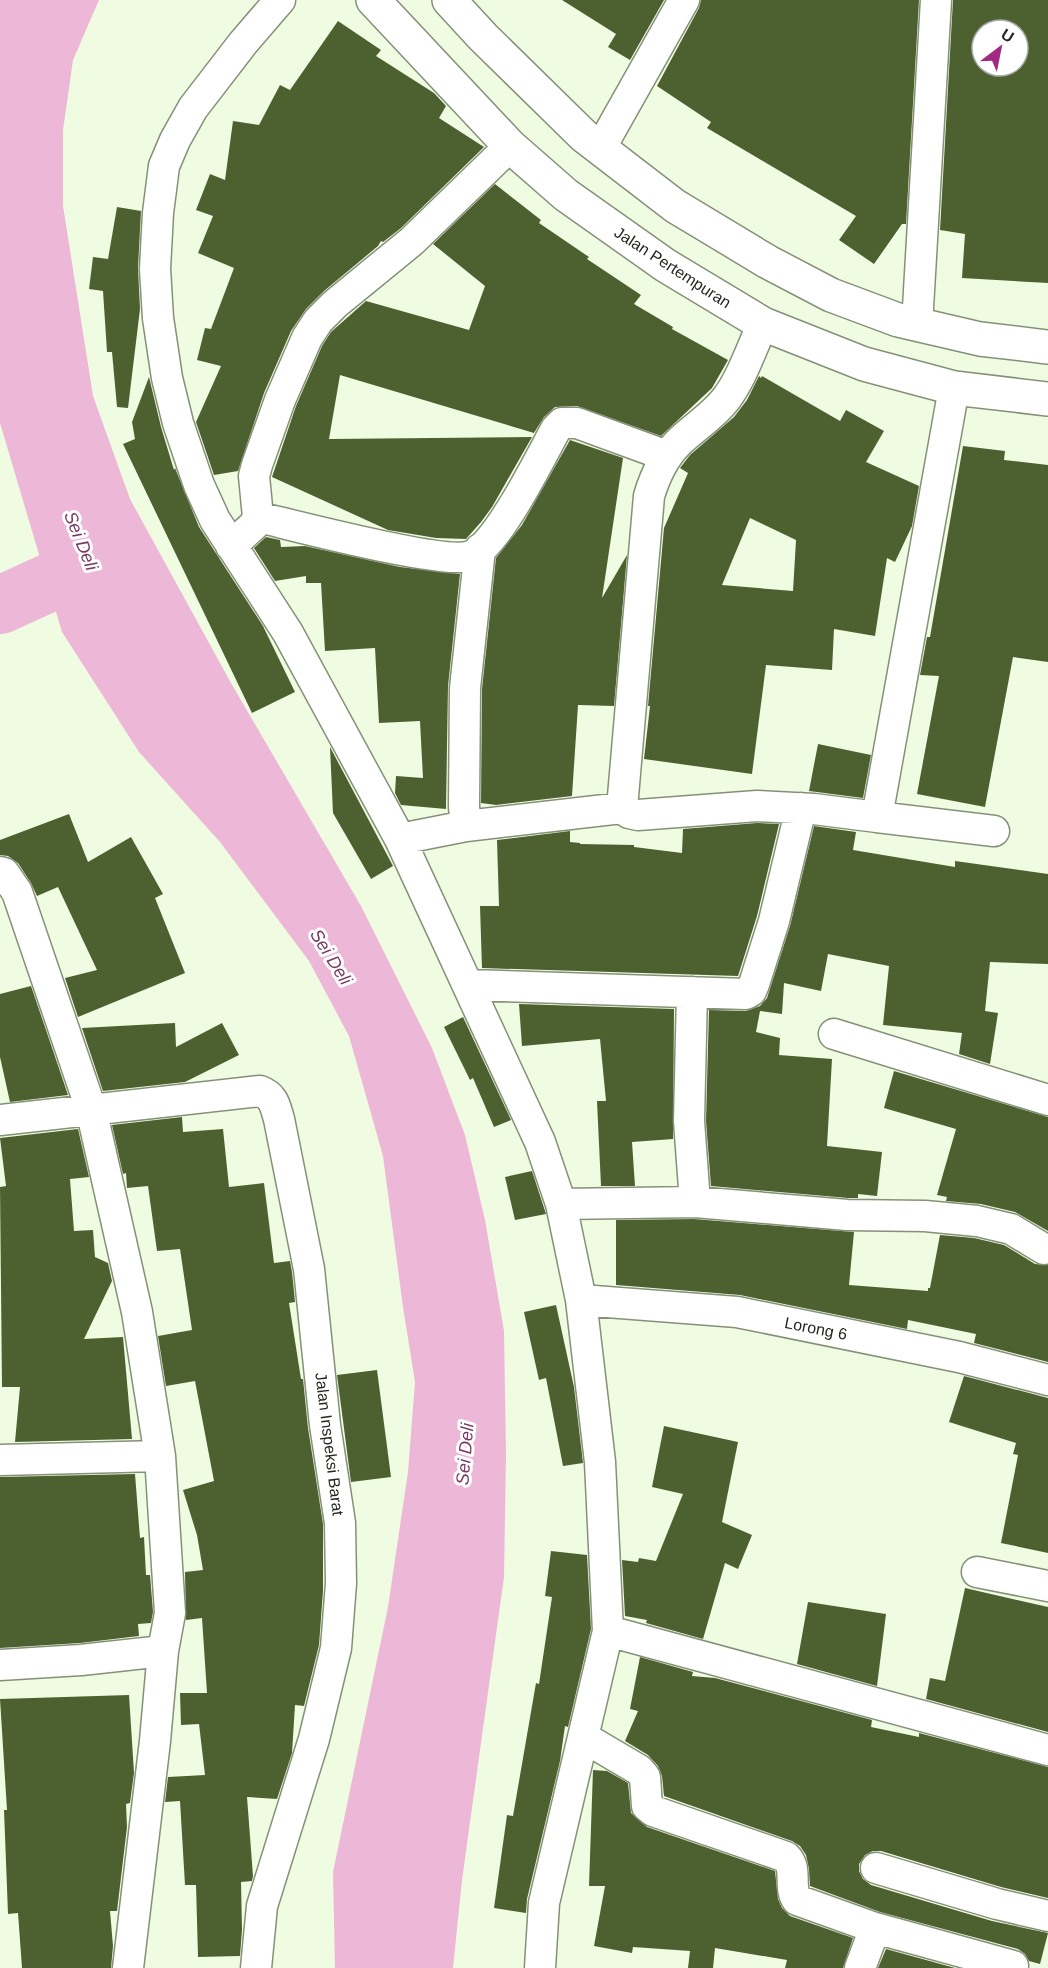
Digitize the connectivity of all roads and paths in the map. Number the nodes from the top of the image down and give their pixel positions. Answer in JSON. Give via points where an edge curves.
{"nodes":[{"id":1,"x":280,"y":0,"type":"edge"},
{"id":2,"x":373,"y":0,"type":"edge"},
{"id":3,"x":449,"y":0,"type":"edge"},
{"id":4,"x":684,"y":0,"type":"edge"},
{"id":5,"x":936,"y":0,"type":"edge"},
{"id":6,"x":510,"y":146,"type":"junction"},
{"id":7,"x":600,"y":149,"type":"junction"},
{"id":8,"x":762,"y":324,"type":"junction"},
{"id":9,"x":917,"y":325,"type":"junction"},
{"id":10,"x":1048,"y":347,"type":"edge"},
{"id":11,"x":954,"y":388,"type":"junction"},
{"id":12,"x":1048,"y":399,"type":"edge"},
{"id":13,"x":667,"y":456,"type":"junction"},
{"id":14,"x":258,"y":517,"type":"junction"},
{"id":15,"x":231,"y":546,"type":"junction"},
{"id":16,"x":480,"y":549,"type":"junction"},
{"id":17,"x":622,"y":808,"type":"junction"},
{"id":18,"x":801,"y":808,"type":"junction"},
{"id":19,"x":877,"y":817,"type":"junction"},
{"id":20,"x":466,"y":826,"type":"junction"},
{"id":21,"x":994,"y":831,"type":"dead end"},
{"id":22,"x":400,"y":839,"type":"junction"},
{"id":23,"x":0,"y":872,"type":"edge"},
{"id":24,"x":468,"y":985,"type":"junction"},
{"id":25,"x":692,"y":992,"type":"junction"},
{"id":26,"x":834,"y":1034,"type":"dead end"},
{"id":27,"x":1048,"y":1100,"type":"edge"},
{"id":28,"x":91,"y":1109,"type":"junction"},
{"id":29,"x":0,"y":1119,"type":"edge"},
{"id":30,"x":694,"y":1202,"type":"junction"},
{"id":31,"x":561,"y":1204,"type":"junction"},
{"id":32,"x":1044,"y":1249,"type":"dead end"},
{"id":33,"x":581,"y":1300,"type":"junction"},
{"id":34,"x":1048,"y":1380,"type":"edge"},
{"id":35,"x":160,"y":1456,"type":"junction"},
{"id":36,"x":0,"y":1460,"type":"edge"},
{"id":37,"x":977,"y":1572,"type":"dead end"},
{"id":38,"x":1048,"y":1586,"type":"edge"},
{"id":39,"x":608,"y":1631,"type":"junction"},
{"id":40,"x":163,"y":1651,"type":"junction"},
{"id":41,"x":0,"y":1665,"type":"edge"},
{"id":42,"x":584,"y":1737,"type":"junction"},
{"id":43,"x":1048,"y":1750,"type":"edge"},
{"id":44,"x":876,"y":1868,"type":"dead end"},
{"id":45,"x":1048,"y":1916,"type":"edge"},
{"id":46,"x":874,"y":1928,"type":"junction"},
{"id":47,"x":1013,"y":1966,"type":"dead end"},
{"id":48,"x":128,"y":1968,"type":"edge"},
{"id":49,"x":256,"y":1968,"type":"edge"},
{"id":50,"x":540,"y":1968,"type":"edge"},
{"id":51,"x":860,"y":1968,"type":"edge"}],
"edges":[{"from":1,"to":15,"type":"street","via":[[193,108],[164,166],[158,213],[155,269],[167,378],[199,485]]},
{"from":2,"to":6,"type":"highway","name":"Jalan Pertempuran"},
{"from":3,"to":7,"type":"highway","via":[[491,46]]},
{"from":4,"to":7,"type":"street"},
{"from":5,"to":9,"type":"street"},
{"from":6,"to":8,"type":"highway","name":"Jalan Pertempuran","via":[[566,195],[656,259]]},
{"from":6,"to":14,"type":"street","via":[[412,241],[318,321],[280,400],[256,465]]},
{"from":7,"to":9,"type":"highway","via":[[675,206],[768,262],[831,295]]},
{"from":8,"to":11,"type":"highway","name":"Jalan Pertempuran","via":[[864,364]]},
{"from":8,"to":13,"type":"street","via":[[727,398]]},
{"from":9,"to":10,"type":"highway","via":[[981,339]]},
{"from":11,"to":12,"type":"highway","name":"Jalan Pertempuran"},
{"from":11,"to":19,"type":"street"},
{"from":13,"to":16,"type":"street","via":[[578,423],[562,423],[496,532]]},
{"from":13,"to":17,"type":"street","via":[[649,496]]},
{"from":14,"to":15,"type":"street"},
{"from":14,"to":16,"type":"street","via":[[448,558],[463,558]]},
{"from":15,"to":22,"type":"street","via":[[288,633]]},
{"from":16,"to":20,"type":"street","via":[[465,688]]},
{"from":17,"to":18,"type":"street","via":[[638,815],[757,806]]},
{"from":17,"to":20,"type":"street"},
{"from":18,"to":19,"type":"street"},
{"from":18,"to":25,"type":"street","via":[[774,921],[750,991],[738,995]]},
{"from":19,"to":21,"type":"street"},
{"from":20,"to":22,"type":"street"},
{"from":22,"to":24,"type":"street"},
{"from":23,"to":28,"type":"street","via":[[18,892]]},
{"from":24,"to":25,"type":"street"},
{"from":24,"to":31,"type":"street","via":[[540,1142]]},
{"from":25,"to":30,"type":"street","via":[[689,1121]]},
{"from":26,"to":27,"type":"street"},
{"from":28,"to":29,"type":"street"},
{"from":28,"to":35,"type":"street","via":[[137,1312]]},
{"from":28,"to":49,"type":"street","name":"Jalan Inspeksi Barat","via":[[260,1091],[267,1094],[273,1099],[279,1119],[309,1269],[325,1425],[340,1523],[337,1638],[314,1740],[262,1906]]},
{"from":30,"to":31,"type":"street"},
{"from":30,"to":32,"type":"street","via":[[977,1221],[1011,1229]]},
{"from":31,"to":33,"type":"street"},
{"from":33,"to":34,"type":"street","name":"Lorong 6","via":[[737,1312],[958,1356]]},
{"from":33,"to":39,"type":"street","via":[[600,1462]]},
{"from":35,"to":36,"type":"street"},
{"from":35,"to":40,"type":"street","via":[[170,1613]]},
{"from":37,"to":38,"type":"street"},
{"from":39,"to":42,"type":"street"},
{"from":39,"to":43,"type":"street"},
{"from":40,"to":41,"type":"street"},
{"from":40,"to":48,"type":"street"},
{"from":42,"to":46,"type":"street","via":[[639,1770],[645,1777],[648,1806],[653,1812],[786,1857],[791,1863],[797,1900]]},
{"from":42,"to":50,"type":"street","via":[[544,1903]]},
{"from":44,"to":45,"type":"street"},
{"from":46,"to":47,"type":"street"},
{"from":46,"to":51,"type":"street"}]}
